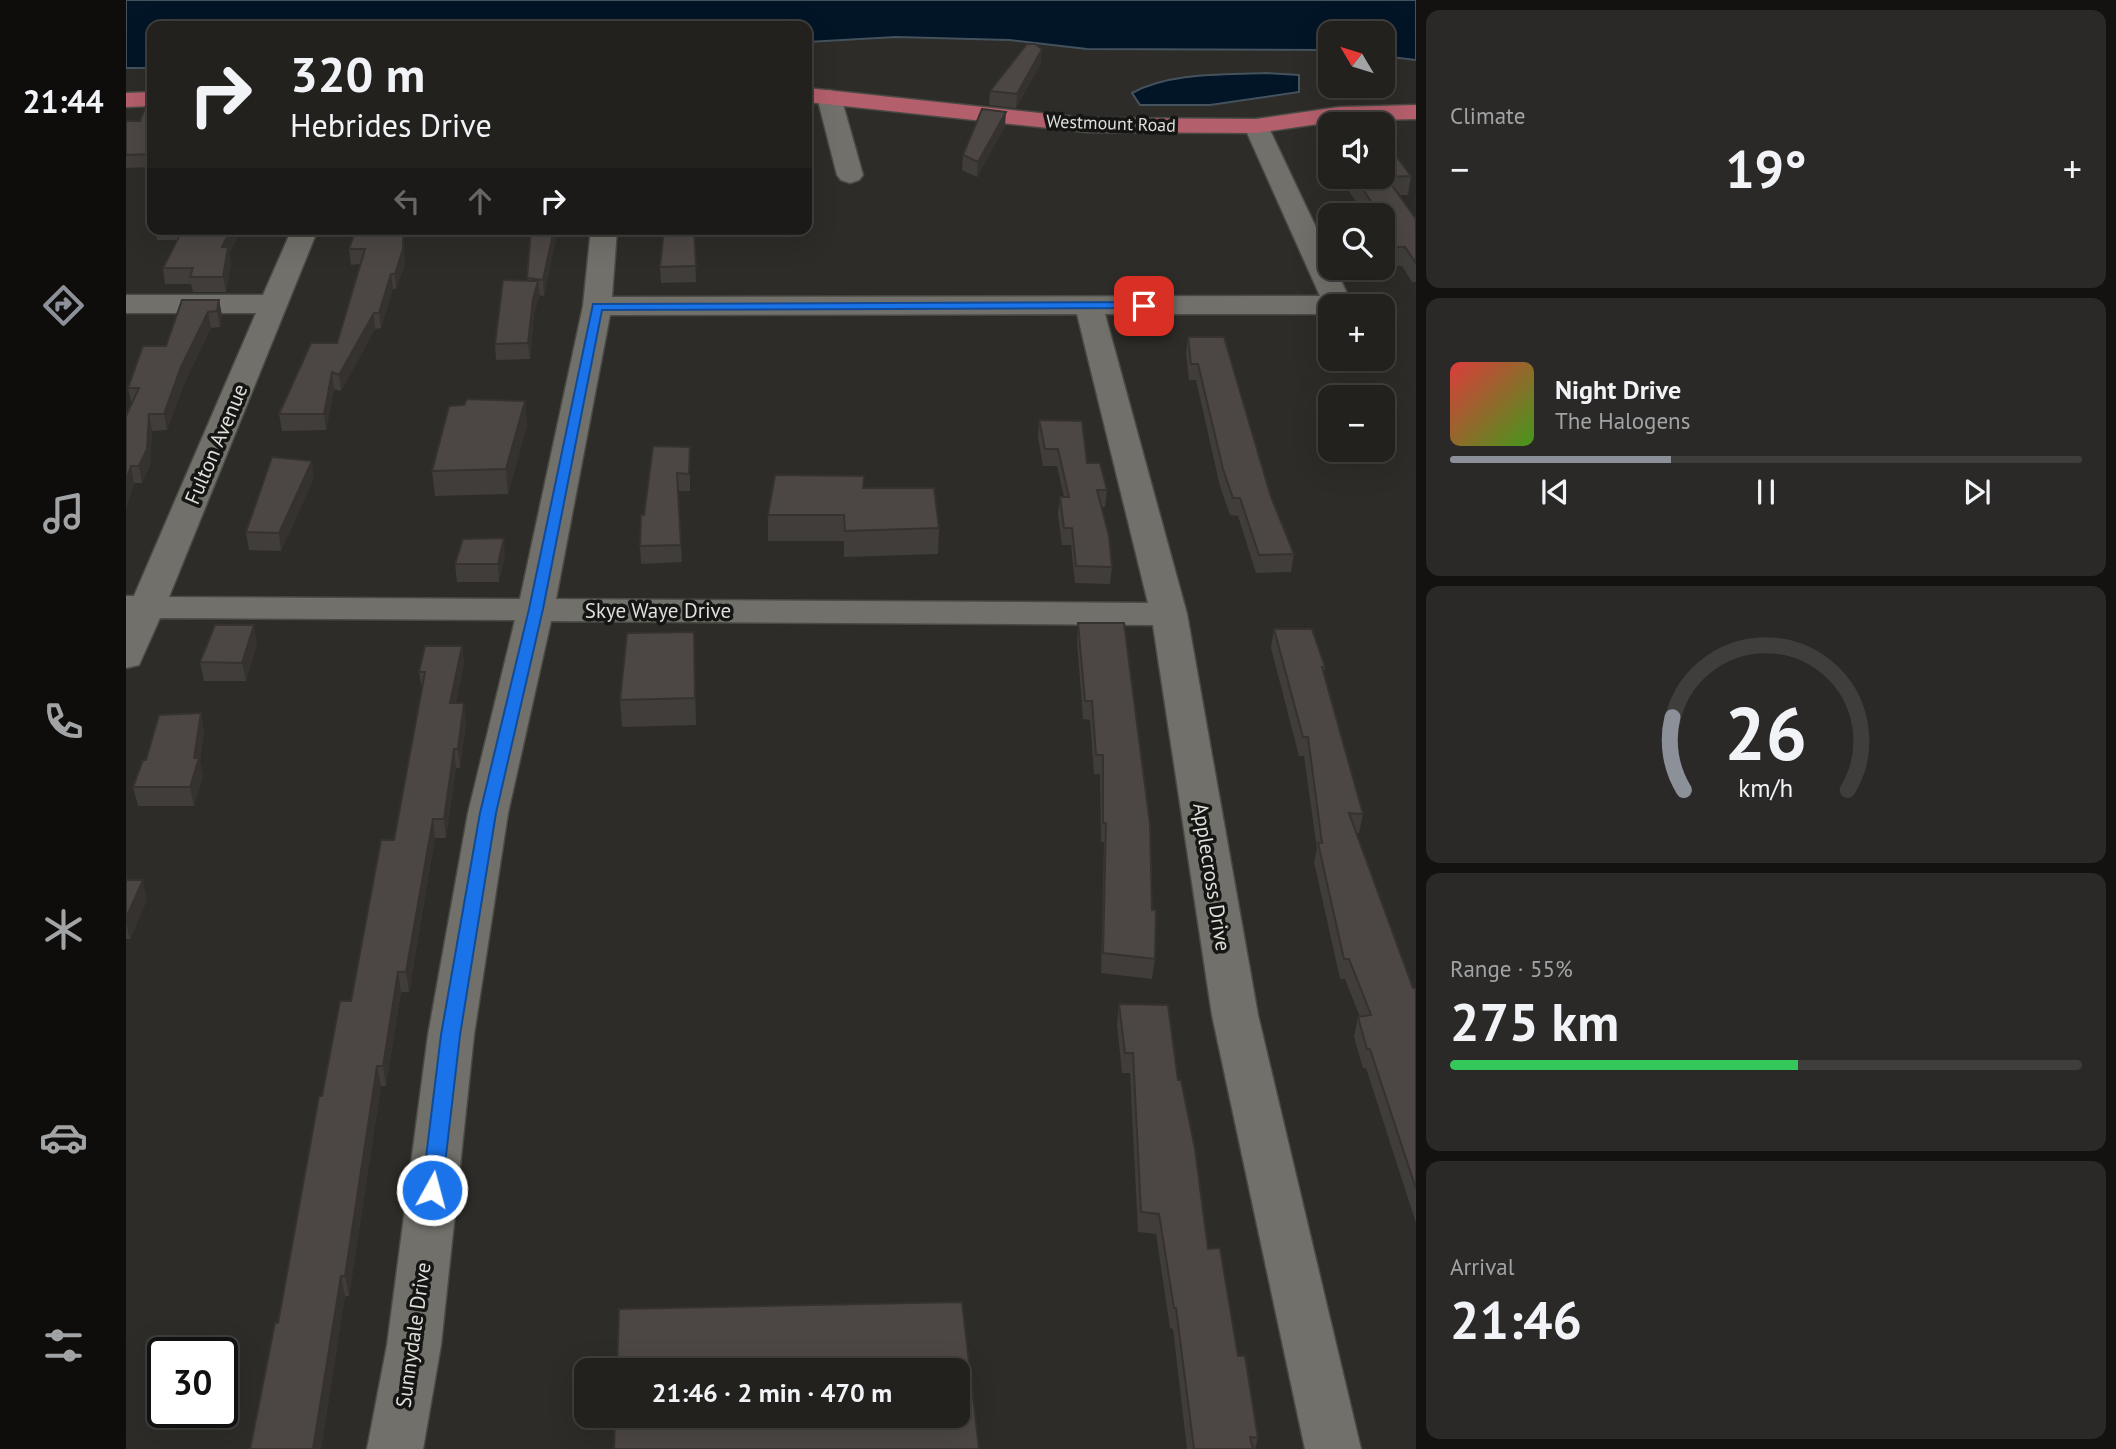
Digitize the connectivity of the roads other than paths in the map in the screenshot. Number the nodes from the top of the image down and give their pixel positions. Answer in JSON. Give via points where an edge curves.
{"nodes":[{"id":1,"x":818,"y":96,"type":"edge"},
{"id":2,"x":147,"y":99,"type":"edge"},
{"id":3,"x":126,"y":100,"type":"edge"},
{"id":4,"x":1416,"y":111,"type":"edge"},
{"id":5,"x":1256,"y":126,"type":"junction"},
{"id":6,"x":850,"y":175,"type":"dead end"},
{"id":7,"x":303,"y":235,"type":"edge"},
{"id":8,"x":603,"y":235,"type":"edge"},
{"id":9,"x":1333,"y":294,"type":"edge"},
{"id":10,"x":126,"y":304,"type":"edge"},
{"id":11,"x":275,"y":304,"type":"junction"},
{"id":12,"x":597,"y":306,"type":"junction"},
{"id":13,"x":1089,"y":306,"type":"junction"},
{"id":14,"x":1318,"y":306,"type":"edge"},
{"id":15,"x":137,"y":607,"type":"edge"},
{"id":16,"x":536,"y":609,"type":"junction"},
{"id":17,"x":1169,"y":614,"type":"junction"},
{"id":18,"x":126,"y":657,"type":"edge"},
{"id":19,"x":395,"y":1449,"type":"edge"},
{"id":20,"x":1333,"y":1449,"type":"edge"}],
"edges":[{"from":1,"to":5,"type":"main road","name":"Westmount Road","via":[[1086,125]]},
{"from":1,"to":6,"type":"street"},
{"from":2,"to":3,"type":"main road"},
{"from":4,"to":5,"type":"main road","name":"Westmount Road","via":[[1339,114]]},
{"from":5,"to":9,"type":"street"},
{"from":7,"to":11,"type":"street","name":"Fulton Avenue"},
{"from":8,"to":12,"type":"street","name":"Sunnydale Drive"},
{"from":10,"to":11,"type":"street"},
{"from":11,"to":15,"type":"street","name":"Fulton Avenue"},
{"from":12,"to":13,"type":"street"},
{"from":12,"to":16,"type":"street","name":"Sunnydale Drive"},
{"from":13,"to":14,"type":"street"},
{"from":13,"to":17,"type":"street","name":"Applecross Drive"},
{"from":15,"to":16,"type":"street","name":"Skye Waye Drive"},
{"from":15,"to":18,"type":"street","name":"Fulton Avenue"},
{"from":16,"to":17,"type":"street","name":"Skye Waye Drive"},
{"from":16,"to":19,"type":"street","name":"Sunnydale Drive","via":[[488,813],[451,1035],[414,1345]]},
{"from":17,"to":20,"type":"street","name":"Applecross Drive","via":[[1235,1015]]}]}
